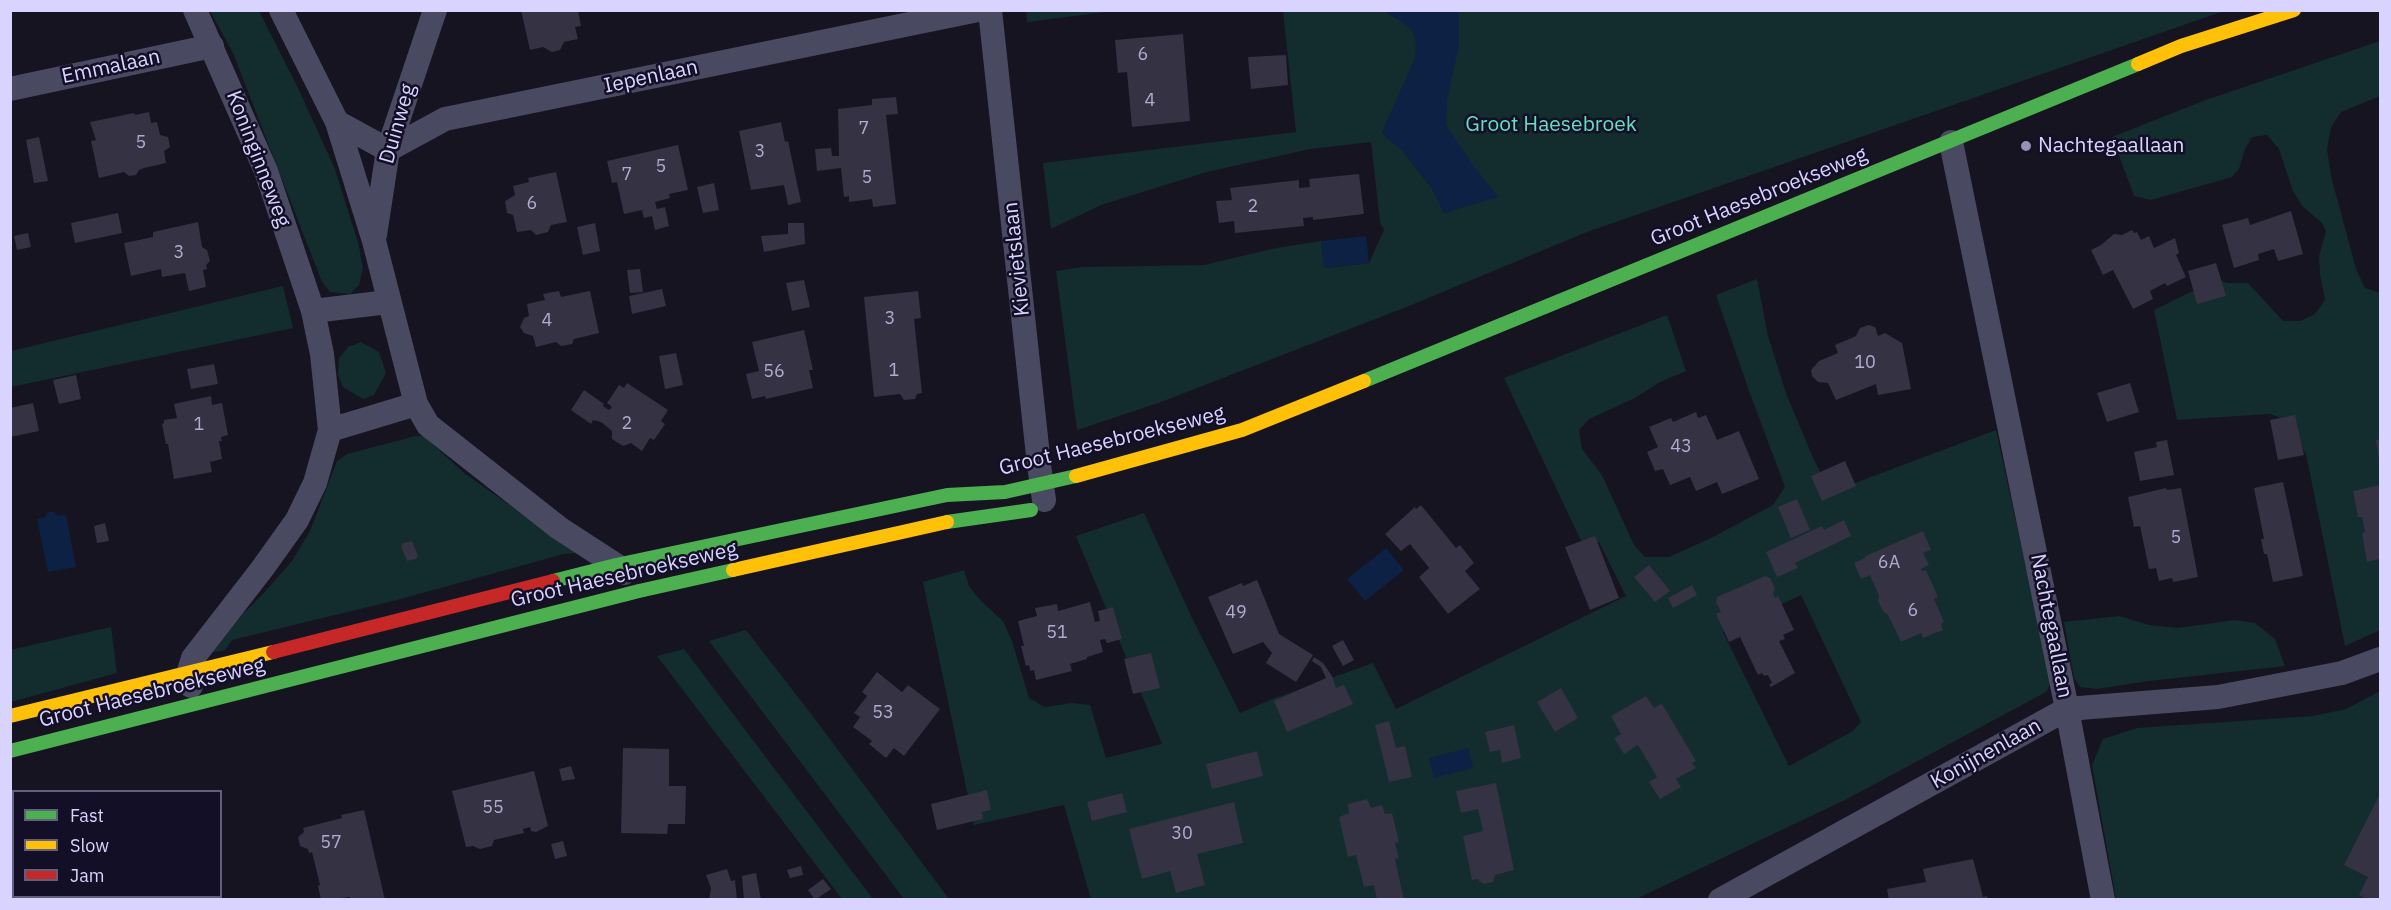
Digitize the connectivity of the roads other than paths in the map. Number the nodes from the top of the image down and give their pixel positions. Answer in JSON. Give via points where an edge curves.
{"nodes":[{"id":1,"x":195,"y":10,"type":"edge"},
{"id":2,"x":281,"y":10,"type":"edge"},
{"id":3,"x":435,"y":10,"type":"edge"},
{"id":4,"x":978,"y":10,"type":"edge"},
{"id":5,"x":990,"y":10,"type":"edge"},
{"id":6,"x":2294,"y":10,"type":"edge"},
{"id":7,"x":212,"y":46,"type":"junction"},
{"id":8,"x":10,"y":89,"type":"edge"},
{"id":9,"x":337,"y":122,"type":"junction"},
{"id":10,"x":1951,"y":142,"type":"junction"},
{"id":11,"x":388,"y":150,"type":"junction"},
{"id":12,"x":374,"y":241,"type":"junction"},
{"id":13,"x":388,"y":302,"type":"junction"},
{"id":14,"x":313,"y":311,"type":"junction"},
{"id":15,"x":416,"y":404,"type":"junction"},
{"id":16,"x":330,"y":430,"type":"junction"},
{"id":17,"x":1242,"y":430,"type":"junction"},
{"id":18,"x":1191,"y":458,"type":"dead end"},
{"id":19,"x":1048,"y":499,"type":"junction"},
{"id":20,"x":616,"y":565,"type":"junction"},
{"id":21,"x":639,"y":591,"type":"junction"},
{"id":22,"x":2380,"y":658,"type":"edge"},
{"id":23,"x":188,"y":674,"type":"junction"},
{"id":24,"x":194,"y":703,"type":"junction"},
{"id":25,"x":2067,"y":709,"type":"junction"},
{"id":26,"x":10,"y":716,"type":"edge"},
{"id":27,"x":10,"y":751,"type":"edge"},
{"id":28,"x":1720,"y":900,"type":"edge"},
{"id":29,"x":2103,"y":900,"type":"edge"}],
"edges":[{"from":1,"to":7,"type":"street","name":"Koninginneweg"},
{"from":2,"to":9,"type":"street"},
{"from":3,"to":11,"type":"street","name":"Duinweg"},
{"from":4,"to":11,"type":"street","name":"Iepenlaan","via":[[445,119]]},
{"from":5,"to":19,"type":"street","name":"Kievietslaan"},
{"from":6,"to":10,"type":"street","name":"Groot Haesebroekseweg","via":[[2181,46]]},
{"from":7,"to":8,"type":"street","name":"Emmalaan"},
{"from":7,"to":14,"type":"street","name":"Koninginneweg","via":[[266,171]]},
{"from":9,"to":11,"type":"street"},
{"from":9,"to":12,"type":"street"},
{"from":10,"to":17,"type":"street","name":"Groot Haesebroekseweg"},
{"from":10,"to":25,"type":"street","name":"Nachtegaallaan"},
{"from":11,"to":12,"type":"street","name":"Duinweg"},
{"from":12,"to":13,"type":"street"},
{"from":13,"to":14,"type":"street"},
{"from":13,"to":15,"type":"street"},
{"from":14,"to":16,"type":"street","name":"Koninginneweg"},
{"from":15,"to":16,"type":"street"},
{"from":15,"to":20,"type":"street","via":[[428,425],[559,528]]},
{"from":16,"to":23,"type":"street","name":"Koninginneweg","via":[[315,483],[297,519],[193,658]]},
{"from":17,"to":18,"type":"street","name":"Groot Haesebroekseweg"},
{"from":17,"to":19,"type":"street","name":"Groot Haesebroekseweg"},
{"from":19,"to":20,"type":"street","name":"Groot Haesebroekseweg","via":[[1005,492],[947,495]]},
{"from":19,"to":21,"type":"street","name":"Groot Haesebroekseweg"},
{"from":20,"to":21,"type":"street"},
{"from":20,"to":23,"type":"street","name":"Groot Haesebroekseweg"},
{"from":21,"to":24,"type":"street","name":"Groot Haesebroekseweg"},
{"from":22,"to":25,"type":"street","name":"Konijnenlaan","via":[[2342,673],[2218,697]]},
{"from":23,"to":24,"type":"street"},
{"from":23,"to":26,"type":"street","name":"Groot Haesebroekseweg"},
{"from":24,"to":27,"type":"street","name":"Groot Haesebroekseweg"},
{"from":25,"to":28,"type":"street","name":"Konijnenlaan"},
{"from":25,"to":29,"type":"street","name":"Nachtegaallaan"}]}
